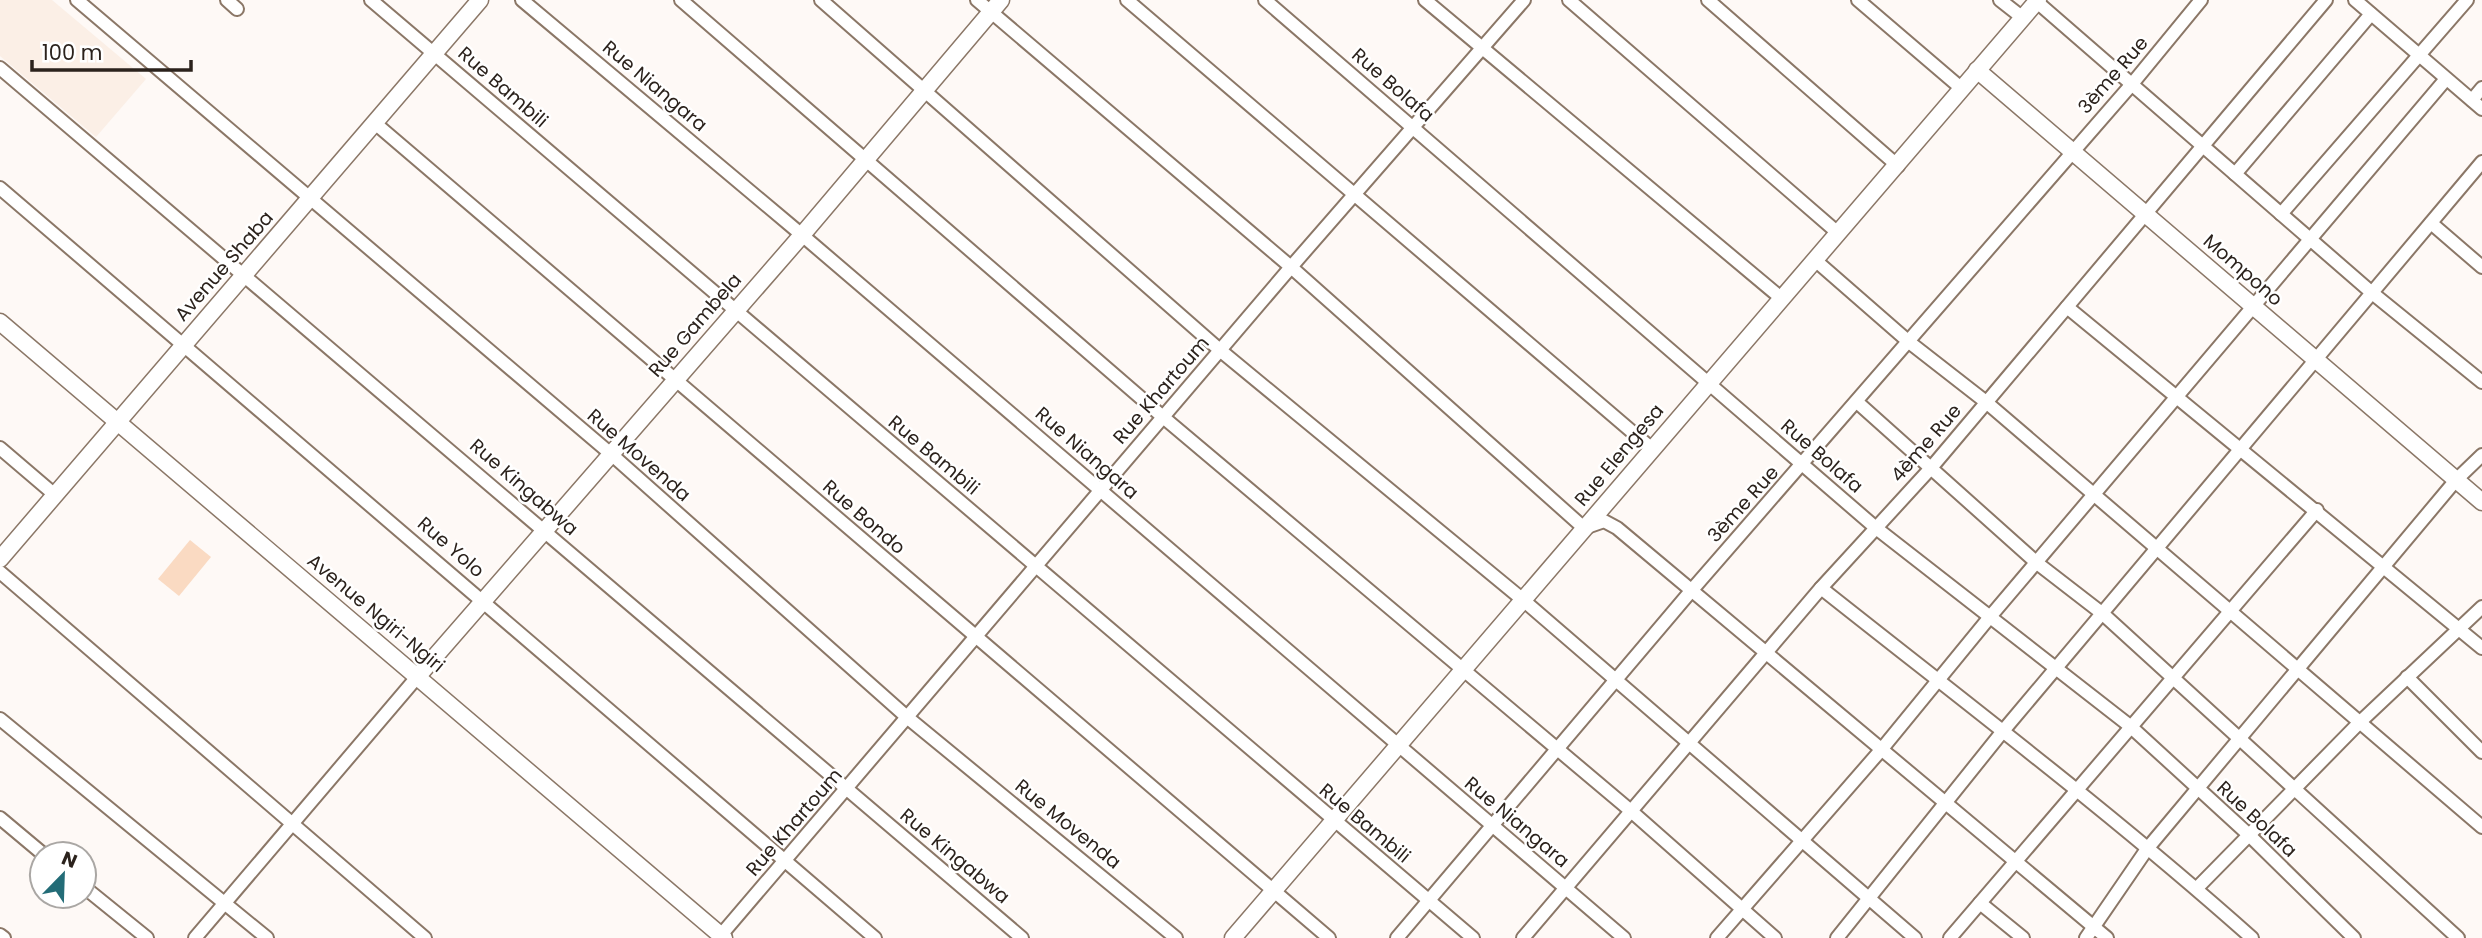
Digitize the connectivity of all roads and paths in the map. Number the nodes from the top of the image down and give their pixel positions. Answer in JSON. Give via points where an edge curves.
{"nodes":[{"id":1,"x":77,"y":0,"type":"edge"},
{"id":2,"x":371,"y":0,"type":"edge"},
{"id":3,"x":480,"y":0,"type":"edge"},
{"id":4,"x":522,"y":0,"type":"edge"},
{"id":5,"x":681,"y":0,"type":"edge"},
{"id":6,"x":821,"y":0,"type":"edge"},
{"id":7,"x":977,"y":0,"type":"edge"},
{"id":8,"x":1127,"y":0,"type":"edge"},
{"id":9,"x":1265,"y":0,"type":"edge"},
{"id":10,"x":1425,"y":0,"type":"edge"},
{"id":11,"x":1524,"y":0,"type":"edge"},
{"id":12,"x":1569,"y":0,"type":"edge"},
{"id":13,"x":1708,"y":0,"type":"edge"},
{"id":14,"x":1858,"y":0,"type":"edge"},
{"id":15,"x":2000,"y":0,"type":"edge"},
{"id":16,"x":2201,"y":0,"type":"edge"},
{"id":17,"x":2326,"y":0,"type":"edge"},
{"id":18,"x":2355,"y":0,"type":"edge"},
{"id":19,"x":2467,"y":0,"type":"edge"},
{"id":20,"x":2037,"y":1,"type":"edge"},
{"id":21,"x":996,"y":6,"type":"edge"},
{"id":22,"x":2371,"y":14,"type":"junction"},
{"id":23,"x":2023,"y":18,"type":"junction"},
{"id":24,"x":1480,"y":48,"type":"junction"},
{"id":25,"x":434,"y":54,"type":"junction"},
{"id":26,"x":2420,"y":56,"type":"junction"},
{"id":27,"x":0,"y":68,"type":"edge"},
{"id":28,"x":1977,"y":70,"type":"junction"},
{"id":29,"x":2446,"y":79,"type":"junction"},
{"id":30,"x":2133,"y":84,"type":"junction"},
{"id":31,"x":1961,"y":88,"type":"junction"},
{"id":32,"x":2482,"y":88,"type":"edge"},
{"id":33,"x":925,"y":89,"type":"junction"},
{"id":34,"x":2477,"y":104,"type":"edge"},
{"id":35,"x":376,"y":124,"type":"junction"},
{"id":36,"x":1412,"y":126,"type":"junction"},
{"id":37,"x":2201,"y":146,"type":"junction"},
{"id":38,"x":2072,"y":151,"type":"junction"},
{"id":39,"x":866,"y":160,"type":"junction"},
{"id":40,"x":2482,"y":162,"type":"edge"},
{"id":41,"x":1898,"y":166,"type":"junction"},
{"id":42,"x":2235,"y":174,"type":"junction"},
{"id":43,"x":0,"y":187,"type":"edge"},
{"id":44,"x":1353,"y":195,"type":"junction"},
{"id":45,"x":309,"y":200,"type":"junction"},
{"id":46,"x":2146,"y":214,"type":"junction"},
{"id":47,"x":2281,"y":214,"type":"junction"},
{"id":48,"x":2431,"y":223,"type":"junction"},
{"id":49,"x":1838,"y":233,"type":"junction"},
{"id":50,"x":802,"y":234,"type":"junction"},
{"id":51,"x":2311,"y":240,"type":"junction"},
{"id":52,"x":1815,"y":260,"type":"junction"},
{"id":53,"x":1291,"y":267,"type":"junction"},
{"id":54,"x":2482,"y":267,"type":"edge"},
{"id":55,"x":245,"y":274,"type":"junction"},
{"id":56,"x":2371,"y":292,"type":"junction"},
{"id":57,"x":1781,"y":298,"type":"junction"},
{"id":58,"x":2067,"y":307,"type":"junction"},
{"id":59,"x":2254,"y":307,"type":"junction"},
{"id":60,"x":735,"y":311,"type":"junction"},
{"id":61,"x":0,"y":322,"type":"edge"},
{"id":62,"x":1909,"y":342,"type":"junction"},
{"id":63,"x":185,"y":344,"type":"junction"},
{"id":64,"x":1221,"y":351,"type":"junction"},
{"id":65,"x":2315,"y":359,"type":"junction"},
{"id":66,"x":674,"y":380,"type":"junction"},
{"id":67,"x":1709,"y":382,"type":"junction"},
{"id":68,"x":2482,"y":382,"type":"edge"},
{"id":69,"x":2177,"y":396,"type":"junction"},
{"id":70,"x":1857,"y":402,"type":"junction"},
{"id":71,"x":1986,"y":402,"type":"junction"},
{"id":72,"x":1163,"y":417,"type":"junction"},
{"id":73,"x":118,"y":423,"type":"junction"},
{"id":74,"x":2240,"y":447,"type":"junction"},
{"id":75,"x":0,"y":448,"type":"edge"},
{"id":76,"x":1651,"y":448,"type":"junction"},
{"id":77,"x":611,"y":454,"type":"junction"},
{"id":78,"x":2482,"y":455,"type":"edge"},
{"id":79,"x":1803,"y":466,"type":"junction"},
{"id":80,"x":1931,"y":468,"type":"junction"},
{"id":81,"x":2456,"y":481,"type":"junction"},
{"id":82,"x":1100,"y":490,"type":"junction"},
{"id":83,"x":55,"y":495,"type":"junction"},
{"id":84,"x":2095,"y":496,"type":"junction"},
{"id":85,"x":2482,"y":502,"type":"edge"},
{"id":86,"x":2318,"y":510,"type":"junction"},
{"id":87,"x":1584,"y":528,"type":"junction"},
{"id":88,"x":1876,"y":528,"type":"junction"},
{"id":89,"x":545,"y":530,"type":"junction"},
{"id":90,"x":2156,"y":549,"type":"junction"},
{"id":91,"x":0,"y":559,"type":"edge"},
{"id":92,"x":2037,"y":563,"type":"junction"},
{"id":93,"x":2384,"y":565,"type":"junction"},
{"id":94,"x":1036,"y":567,"type":"junction"},
{"id":95,"x":0,"y":572,"type":"edge"},
{"id":96,"x":1821,"y":588,"type":"junction"},
{"id":97,"x":1691,"y":591,"type":"junction"},
{"id":98,"x":1522,"y":599,"type":"junction"},
{"id":99,"x":485,"y":601,"type":"junction"},
{"id":100,"x":2482,"y":607,"type":"edge"},
{"id":101,"x":2232,"y":611,"type":"junction"},
{"id":102,"x":2104,"y":614,"type":"junction"},
{"id":103,"x":1989,"y":618,"type":"junction"},
{"id":104,"x":2459,"y":631,"type":"junction"},
{"id":105,"x":976,"y":639,"type":"junction"},
{"id":106,"x":2482,"y":648,"type":"edge"},
{"id":107,"x":1767,"y":652,"type":"junction"},
{"id":108,"x":2058,"y":667,"type":"junction"},
{"id":109,"x":2296,"y":668,"type":"junction"},
{"id":110,"x":1463,"y":671,"type":"junction"},
{"id":111,"x":418,"y":676,"type":"junction"},
{"id":112,"x":2407,"y":677,"type":"junction"},
{"id":113,"x":2174,"y":678,"type":"junction"},
{"id":114,"x":1617,"y":680,"type":"junction"},
{"id":115,"x":1938,"y":681,"type":"junction"},
{"id":116,"x":908,"y":718,"type":"junction"},
{"id":117,"x":0,"y":719,"type":"edge"},
{"id":118,"x":2359,"y":723,"type":"junction"},
{"id":119,"x":2130,"y":726,"type":"junction"},
{"id":120,"x":2003,"y":731,"type":"junction"},
{"id":121,"x":2240,"y":737,"type":"junction"},
{"id":122,"x":1690,"y":743,"type":"junction"},
{"id":123,"x":1398,"y":746,"type":"junction"},
{"id":124,"x":1557,"y":749,"type":"junction"},
{"id":125,"x":1881,"y":750,"type":"junction"},
{"id":126,"x":2482,"y":752,"type":"edge"},
{"id":127,"x":2197,"y":789,"type":"junction"},
{"id":128,"x":2295,"y":789,"type":"junction"},
{"id":129,"x":848,"y":791,"type":"junction"},
{"id":130,"x":2076,"y":792,"type":"junction"},
{"id":131,"x":1947,"y":801,"type":"junction"},
{"id":132,"x":1631,"y":811,"type":"junction"},
{"id":133,"x":0,"y":818,"type":"edge"},
{"id":134,"x":1334,"y":821,"type":"junction"},
{"id":135,"x":292,"y":826,"type":"junction"},
{"id":136,"x":1492,"y":826,"type":"junction"},
{"id":137,"x":2482,"y":827,"type":"edge"},
{"id":138,"x":2248,"y":834,"type":"junction"},
{"id":139,"x":1802,"y":840,"type":"junction"},
{"id":140,"x":28,"y":841,"type":"edge"},
{"id":141,"x":2147,"y":849,"type":"junction"},
{"id":142,"x":785,"y":860,"type":"junction"},
{"id":143,"x":2015,"y":860,"type":"junction"},
{"id":144,"x":1566,"y":888,"type":"junction"},
{"id":145,"x":2197,"y":888,"type":"junction"},
{"id":146,"x":1275,"y":890,"type":"junction"},
{"id":147,"x":98,"y":898,"type":"edge"},
{"id":148,"x":1870,"y":899,"type":"junction"},
{"id":149,"x":1428,"y":902,"type":"junction"},
{"id":150,"x":1980,"y":903,"type":"junction"},
{"id":151,"x":225,"y":904,"type":"junction"},
{"id":152,"x":1743,"y":909,"type":"junction"},
{"id":153,"x":2090,"y":933,"type":"edge"},
{"id":154,"x":723,"y":937,"type":"edge"},
{"id":155,"x":147,"y":938,"type":"edge"},
{"id":156,"x":195,"y":938,"type":"edge"},
{"id":157,"x":267,"y":938,"type":"edge"},
{"id":158,"x":425,"y":938,"type":"edge"},
{"id":159,"x":875,"y":938,"type":"edge"},
{"id":160,"x":1022,"y":938,"type":"edge"},
{"id":161,"x":1176,"y":938,"type":"edge"},
{"id":162,"x":1233,"y":938,"type":"edge"},
{"id":163,"x":1329,"y":938,"type":"edge"},
{"id":164,"x":1397,"y":938,"type":"edge"},
{"id":165,"x":1472,"y":938,"type":"edge"},
{"id":166,"x":1523,"y":938,"type":"edge"},
{"id":167,"x":1624,"y":938,"type":"edge"},
{"id":168,"x":1717,"y":938,"type":"edge"},
{"id":169,"x":1775,"y":938,"type":"edge"},
{"id":170,"x":1837,"y":938,"type":"edge"},
{"id":171,"x":1915,"y":938,"type":"edge"},
{"id":172,"x":1950,"y":938,"type":"edge"},
{"id":173,"x":2022,"y":938,"type":"edge"},
{"id":174,"x":2107,"y":938,"type":"edge"},
{"id":175,"x":2252,"y":938,"type":"edge"},
{"id":176,"x":2354,"y":938,"type":"edge"},
{"id":177,"x":2458,"y":938,"type":"edge"}],
"edges":[{"from":1,"to":45,"type":"street","name":"Rue Movenda"},
{"from":2,"to":25,"type":"street","name":"Rue Bambili"},
{"from":3,"to":25,"type":"street","name":"Avenue Shaba"},
{"from":4,"to":50,"type":"street","name":"Rue Niangara"},
{"from":5,"to":39,"type":"street"},
{"from":6,"to":33,"type":"street"},
{"from":7,"to":21,"type":"street"},
{"from":8,"to":44,"type":"street"},
{"from":9,"to":36,"type":"street","name":"Rue Bolafa"},
{"from":10,"to":24,"type":"street"},
{"from":11,"to":24,"type":"street","name":"Rue Khartoum"},
{"from":12,"to":49,"type":"street"},
{"from":13,"to":41,"type":"street"},
{"from":14,"to":31,"type":"street"},
{"from":15,"to":23,"type":"street"},
{"from":16,"to":30,"type":"street","name":"3ème Rue"},
{"from":17,"to":37,"type":"street","name":"4ème Rue"},
{"from":18,"to":22,"type":"street"},
{"from":19,"to":26,"type":"street"},
{"from":20,"to":23,"type":"street","name":"Rue Elengesa"},
{"from":20,"to":30,"type":"street"},
{"from":21,"to":33,"type":"street","name":"Rue Gambela"},
{"from":21,"to":53,"type":"street"},
{"from":22,"to":26,"type":"street"},
{"from":22,"to":42,"type":"street"},
{"from":23,"to":28,"type":"street","name":"Rue Elengesa"},
{"from":24,"to":36,"type":"street","name":"Rue Khartoum"},
{"from":24,"to":57,"type":"street"},
{"from":25,"to":35,"type":"street","name":"Avenue Shaba"},
{"from":25,"to":60,"type":"street","name":"Rue Bambili"},
{"from":26,"to":29,"type":"street"},
{"from":26,"to":47,"type":"street"},
{"from":27,"to":55,"type":"street","name":"Rue Kingabwa"},
{"from":28,"to":31,"type":"street","name":"Rue Elengesa"},
{"from":28,"to":38,"type":"street","name":"Mompono"},
{"from":29,"to":34,"type":"street"},
{"from":29,"to":51,"type":"street"},
{"from":30,"to":37,"type":"street"},
{"from":30,"to":38,"type":"street","name":"3ème Rue"},
{"from":31,"to":41,"type":"street","name":"Rue Elengesa"},
{"from":32,"to":34,"type":"street"},
{"from":33,"to":39,"type":"street","name":"Rue Gambela"},
{"from":33,"to":64,"type":"street"},
{"from":35,"to":45,"type":"street","name":"Avenue Shaba"},
{"from":35,"to":66,"type":"street","name":"Rue Bondo"},
{"from":36,"to":44,"type":"street","name":"Rue Khartoum"},
{"from":36,"to":67,"type":"street","name":"Rue Bolafa"},
{"from":37,"to":42,"type":"street"},
{"from":37,"to":46,"type":"street","name":"4ème Rue"},
{"from":38,"to":46,"type":"street","name":"Mompono"},
{"from":38,"to":62,"type":"street","name":"3ème Rue"},
{"from":39,"to":50,"type":"street","name":"Rue Gambela"},
{"from":39,"to":72,"type":"street"},
{"from":40,"to":48,"type":"street"},
{"from":41,"to":49,"type":"street","name":"Rue Elengesa"},
{"from":42,"to":47,"type":"street"},
{"from":43,"to":63,"type":"street","name":"Rue Yolo"},
{"from":44,"to":53,"type":"street","name":"Rue Khartoum"},
{"from":44,"to":76,"type":"street"},
{"from":45,"to":55,"type":"street","name":"Avenue Shaba"},
{"from":45,"to":77,"type":"street","name":"Rue Movenda"},
{"from":46,"to":58,"type":"street","name":"4ème Rue"},
{"from":46,"to":59,"type":"street","name":"Mompono"},
{"from":47,"to":51,"type":"street"},
{"from":48,"to":54,"type":"street"},
{"from":48,"to":56,"type":"street"},
{"from":49,"to":52,"type":"street","name":"Rue Elengesa"},
{"from":50,"to":60,"type":"street","name":"Rue Gambela"},
{"from":50,"to":82,"type":"street","name":"Rue Niangara"},
{"from":51,"to":56,"type":"street"},
{"from":51,"to":59,"type":"street"},
{"from":52,"to":57,"type":"street","name":"Rue Elengesa"},
{"from":52,"to":62,"type":"street"},
{"from":53,"to":64,"type":"street","name":"Rue Khartoum"},
{"from":53,"to":87,"type":"street"},
{"from":55,"to":63,"type":"street","name":"Avenue Shaba"},
{"from":55,"to":89,"type":"street","name":"Rue Kingabwa"},
{"from":56,"to":65,"type":"street"},
{"from":56,"to":68,"type":"street"},
{"from":57,"to":67,"type":"street","name":"Rue Elengesa"},
{"from":58,"to":69,"type":"street"},
{"from":58,"to":71,"type":"street","name":"4ème Rue"},
{"from":59,"to":65,"type":"street","name":"Mompono"},
{"from":59,"to":69,"type":"street"},
{"from":60,"to":66,"type":"street","name":"Rue Gambela"},
{"from":60,"to":94,"type":"street","name":"Rue Bambili"},
{"from":61,"to":73,"type":"street","name":"Avenue Ngiri-Ngiri"},
{"from":62,"to":70,"type":"street","name":"3ème Rue"},
{"from":62,"to":71,"type":"street"},
{"from":63,"to":73,"type":"street","name":"Avenue Shaba"},
{"from":63,"to":99,"type":"street","name":"Rue Yolo"},
{"from":64,"to":72,"type":"street","name":"Rue Khartoum"},
{"from":64,"to":98,"type":"street"},
{"from":65,"to":74,"type":"street"},
{"from":65,"to":81,"type":"street","name":"Mompono"},
{"from":66,"to":77,"type":"street","name":"Rue Gambela"},
{"from":66,"to":105,"type":"street","name":"Rue Bondo"},
{"from":67,"to":76,"type":"street","name":"Rue Elengesa"},
{"from":67,"to":79,"type":"street","name":"Rue Bolafa"},
{"from":69,"to":74,"type":"street"},
{"from":69,"to":84,"type":"street"},
{"from":70,"to":79,"type":"street","name":"3ème Rue"},
{"from":70,"to":80,"type":"street"},
{"from":71,"to":80,"type":"street","name":"4ème Rue"},
{"from":71,"to":84,"type":"street"},
{"from":72,"to":82,"type":"street","name":"Rue Khartoum"},
{"from":72,"to":110,"type":"street"},
{"from":73,"to":83,"type":"street","name":"Avenue Shaba"},
{"from":73,"to":111,"type":"street","name":"Avenue Ngiri-Ngiri"},
{"from":74,"to":86,"type":"street"},
{"from":74,"to":90,"type":"street"},
{"from":75,"to":83,"type":"street"},
{"from":76,"to":87,"type":"street","name":"Rue Elengesa"},
{"from":77,"to":89,"type":"street","name":"Rue Gambela"},
{"from":77,"to":116,"type":"street","name":"Rue Movenda"},
{"from":78,"to":81,"type":"street"},
{"from":79,"to":88,"type":"street","name":"Rue Bolafa"},
{"from":79,"to":97,"type":"street","name":"3ème Rue"},
{"from":80,"to":88,"type":"street","name":"4ème Rue"},
{"from":80,"to":92,"type":"street"},
{"from":81,"to":85,"type":"street","name":"Mompono"},
{"from":81,"to":93,"type":"street"},
{"from":82,"to":94,"type":"street","name":"Rue Khartoum"},
{"from":82,"to":123,"type":"street","name":"Rue Niangara"},
{"from":83,"to":91,"type":"street","name":"Avenue Shaba"},
{"from":84,"to":90,"type":"street"},
{"from":84,"to":92,"type":"street"},
{"from":86,"to":93,"type":"street"},
{"from":86,"to":101,"type":"street"},
{"from":87,"to":97,"type":"street","via":[[1604,521],[1617,528]]},
{"from":87,"to":98,"type":"street","name":"Rue Elengesa"},
{"from":88,"to":96,"type":"street","name":"4ème Rue"},
{"from":88,"to":103,"type":"street","name":"Rue Bolafa"},
{"from":89,"to":99,"type":"street","name":"Rue Gambela"},
{"from":89,"to":129,"type":"street","name":"Rue Kingabwa"},
{"from":90,"to":101,"type":"street"},
{"from":90,"to":102,"type":"street"},
{"from":92,"to":102,"type":"street"},
{"from":92,"to":103,"type":"street"},
{"from":93,"to":104,"type":"street"},
{"from":93,"to":109,"type":"street"},
{"from":94,"to":105,"type":"street","name":"Rue Khartoum"},
{"from":94,"to":134,"type":"street","name":"Rue Bambili"},
{"from":95,"to":135,"type":"street"},
{"from":96,"to":107,"type":"street","name":"4ème Rue"},
{"from":96,"to":115,"type":"street"},
{"from":97,"to":107,"type":"street"},
{"from":97,"to":114,"type":"street","name":"3ème Rue"},
{"from":98,"to":110,"type":"street","name":"Rue Elengesa"},
{"from":98,"to":114,"type":"street"},
{"from":99,"to":111,"type":"street","name":"Rue Gambela"},
{"from":99,"to":142,"type":"street","name":"Rue Yolo"},
{"from":100,"to":104,"type":"street"},
{"from":101,"to":109,"type":"street"},
{"from":101,"to":113,"type":"street"},
{"from":102,"to":108,"type":"street"},
{"from":102,"to":113,"type":"street"},
{"from":103,"to":108,"type":"street","name":"Rue Bolafa"},
{"from":103,"to":115,"type":"street"},
{"from":104,"to":106,"type":"street"},
{"from":104,"to":112,"type":"street"},
{"from":105,"to":116,"type":"street","name":"Rue Khartoum"},
{"from":105,"to":146,"type":"street","name":"Rue Bondo"},
{"from":107,"to":122,"type":"street","name":"4ème Rue"},
{"from":107,"to":125,"type":"street"},
{"from":108,"to":119,"type":"street","name":"Rue Bolafa"},
{"from":108,"to":120,"type":"street"},
{"from":109,"to":118,"type":"street"},
{"from":109,"to":121,"type":"street"},
{"from":110,"to":123,"type":"street","name":"Rue Elengesa"},
{"from":110,"to":124,"type":"street"},
{"from":111,"to":135,"type":"street"},
{"from":111,"to":154,"type":"street","name":"Avenue Ngiri-Ngiri"},
{"from":112,"to":118,"type":"street"},
{"from":112,"to":126,"type":"street"},
{"from":113,"to":119,"type":"street"},
{"from":113,"to":121,"type":"street"},
{"from":114,"to":122,"type":"street"},
{"from":114,"to":124,"type":"street","name":"3ème Rue"},
{"from":115,"to":120,"type":"street"},
{"from":115,"to":125,"type":"street"},
{"from":116,"to":129,"type":"street","name":"Rue Khartoum"},
{"from":116,"to":161,"type":"street","name":"Rue Movenda"},
{"from":117,"to":151,"type":"street"},
{"from":118,"to":128,"type":"street"},
{"from":118,"to":137,"type":"street"},
{"from":119,"to":127,"type":"street","name":"Rue Bolafa"},
{"from":119,"to":130,"type":"street"},
{"from":120,"to":130,"type":"street"},
{"from":120,"to":131,"type":"street"},
{"from":121,"to":127,"type":"street"},
{"from":121,"to":128,"type":"street"},
{"from":122,"to":132,"type":"street","name":"4ème Rue"},
{"from":122,"to":139,"type":"street"},
{"from":123,"to":134,"type":"street","name":"Rue Elengesa"},
{"from":123,"to":136,"type":"street","name":"Rue Niangara"},
{"from":124,"to":132,"type":"street"},
{"from":124,"to":136,"type":"street","name":"3ème Rue"},
{"from":125,"to":131,"type":"street"},
{"from":125,"to":139,"type":"street"},
{"from":127,"to":138,"type":"street","name":"Rue Bolafa"},
{"from":127,"to":141,"type":"street"},
{"from":128,"to":138,"type":"street"},
{"from":128,"to":177,"type":"street"},
{"from":129,"to":142,"type":"street","name":"Rue Khartoum"},
{"from":129,"to":160,"type":"street","name":"Rue Kingabwa"},
{"from":130,"to":141,"type":"street"},
{"from":130,"to":143,"type":"street"},
{"from":131,"to":143,"type":"street"},
{"from":131,"to":148,"type":"street"},
{"from":132,"to":144,"type":"street","name":"4ème Rue"},
{"from":132,"to":152,"type":"street"},
{"from":133,"to":140,"type":"street"},
{"from":134,"to":146,"type":"street","name":"Rue Elengesa"},
{"from":134,"to":149,"type":"street","name":"Rue Bambili"},
{"from":135,"to":151,"type":"street"},
{"from":135,"to":158,"type":"street"},
{"from":136,"to":144,"type":"street","name":"Rue Niangara"},
{"from":136,"to":149,"type":"street","name":"3ème Rue"},
{"from":138,"to":145,"type":"street"},
{"from":138,"to":176,"type":"street","name":"Rue Bolafa"},
{"from":139,"to":148,"type":"street"},
{"from":139,"to":152,"type":"street"},
{"from":141,"to":145,"type":"street"},
{"from":141,"to":153,"type":"street"},
{"from":142,"to":154,"type":"street","name":"Rue Khartoum"},
{"from":142,"to":159,"type":"street","name":"Rue Yolo"},
{"from":143,"to":150,"type":"street"},
{"from":143,"to":153,"type":"street"},
{"from":144,"to":166,"type":"street","name":"4ème Rue"},
{"from":144,"to":167,"type":"street","name":"Rue Niangara"},
{"from":145,"to":175,"type":"street"},
{"from":146,"to":162,"type":"street","name":"Rue Elengesa"},
{"from":146,"to":163,"type":"street","name":"Rue Bondo"},
{"from":147,"to":155,"type":"street"},
{"from":148,"to":170,"type":"street"},
{"from":148,"to":171,"type":"street"},
{"from":149,"to":164,"type":"street","name":"3ème Rue"},
{"from":149,"to":165,"type":"street","name":"Rue Bambili"},
{"from":150,"to":172,"type":"street"},
{"from":150,"to":173,"type":"street"},
{"from":151,"to":156,"type":"street"},
{"from":151,"to":157,"type":"street"},
{"from":152,"to":168,"type":"street"},
{"from":152,"to":169,"type":"street"},
{"from":153,"to":174,"type":"street"}]}
